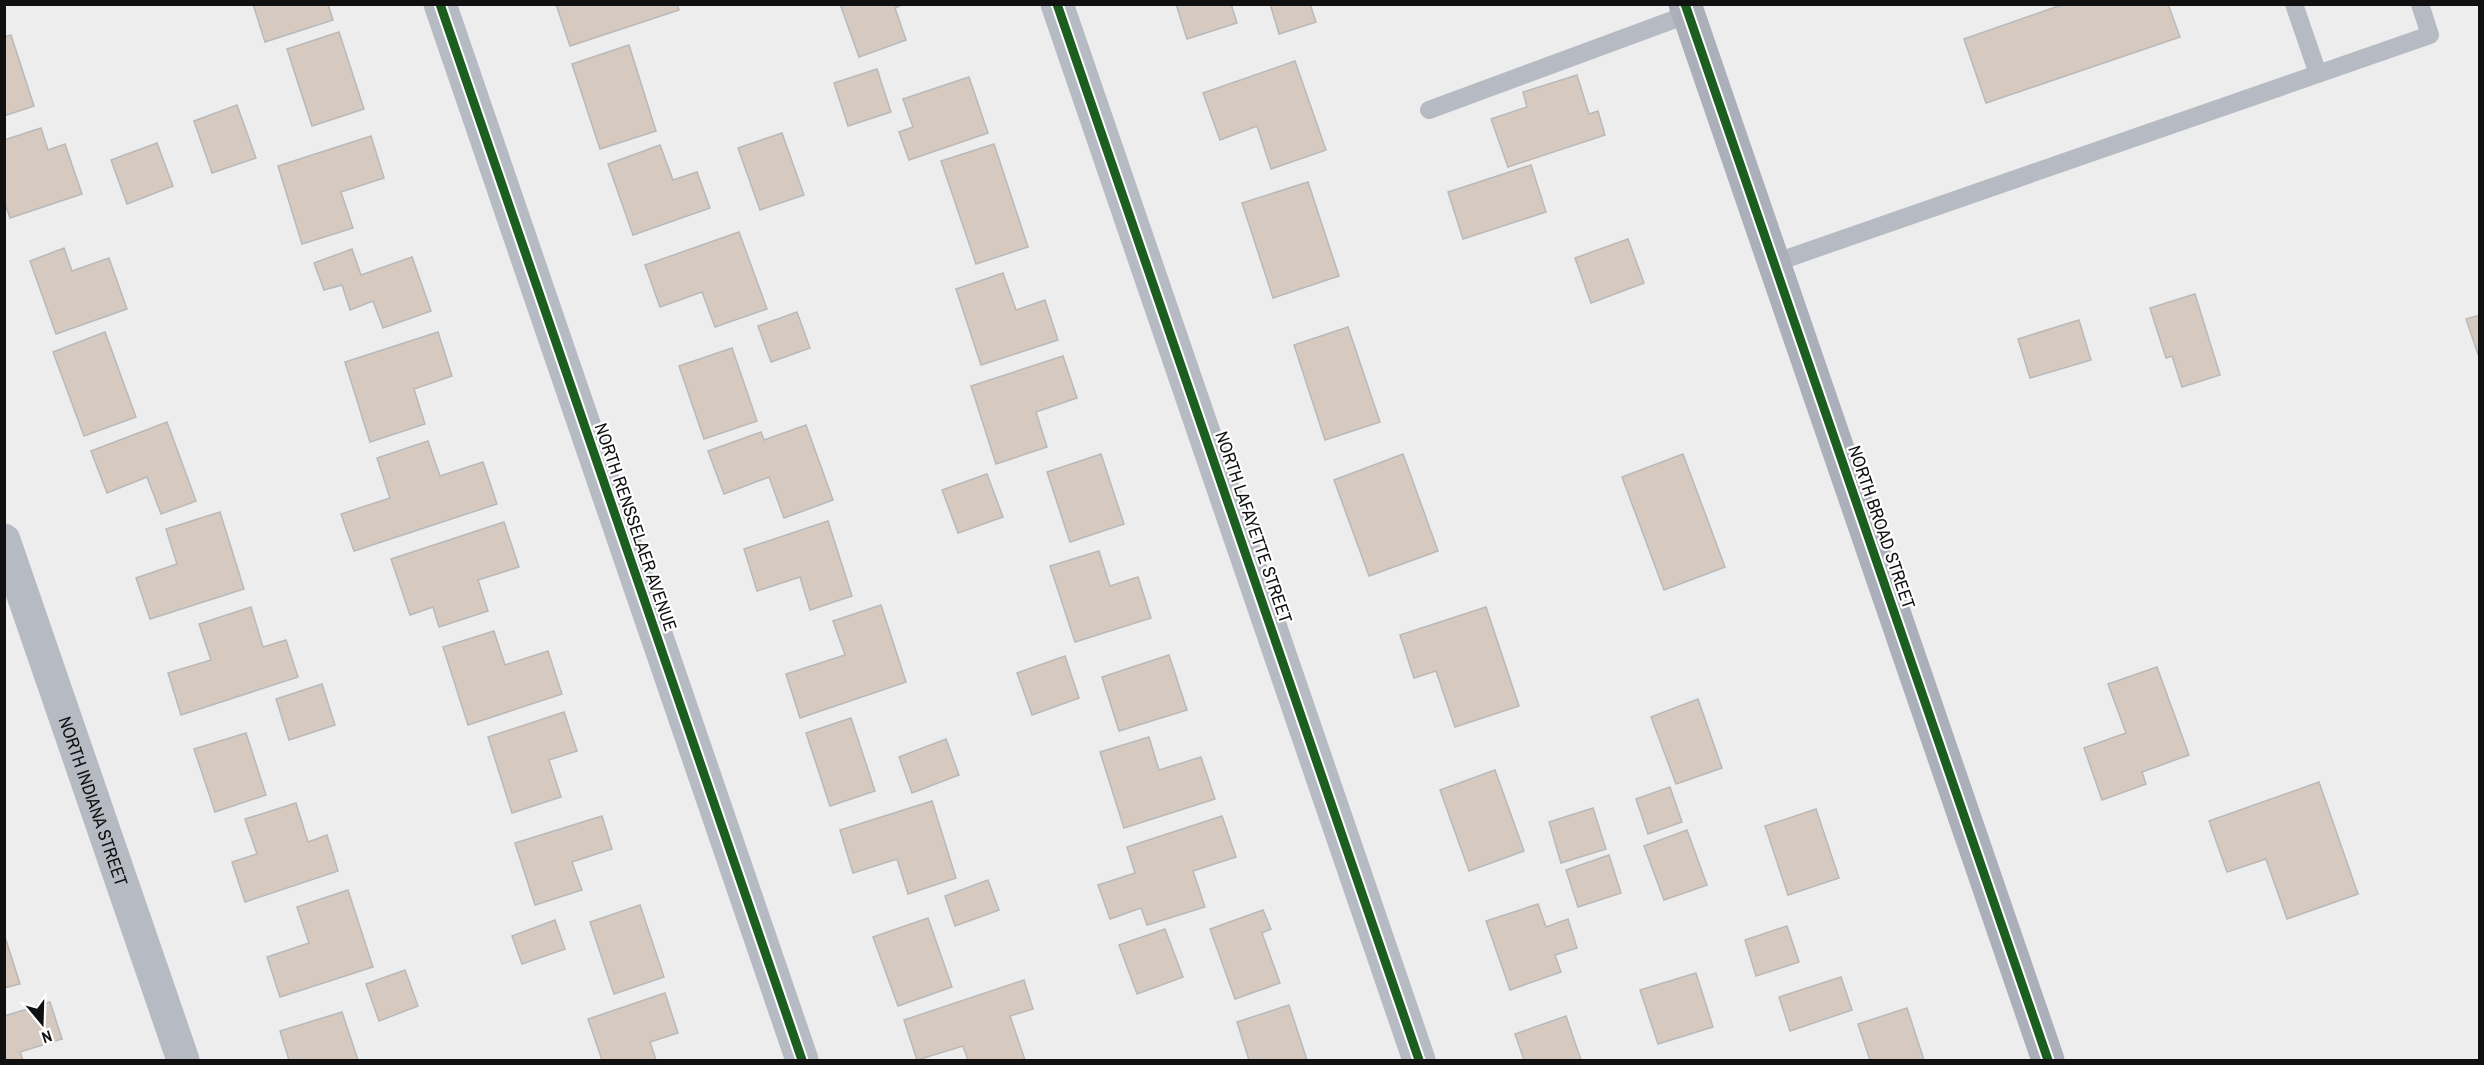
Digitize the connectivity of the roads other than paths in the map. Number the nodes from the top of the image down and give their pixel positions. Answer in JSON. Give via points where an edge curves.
{"nodes":[{"id":1,"x":440,"y":4,"type":"edge"},
{"id":2,"x":1058,"y":4,"type":"edge"},
{"id":3,"x":2294,"y":4,"type":"edge"},
{"id":4,"x":2420,"y":4,"type":"edge"},
{"id":5,"x":1687,"y":9,"type":"edge"},
{"id":6,"x":2318,"y":74,"type":"junction"},
{"id":7,"x":1429,"y":110,"type":"dead end"},
{"id":8,"x":1774,"y":263,"type":"junction"},
{"id":9,"x":4,"y":540,"type":"edge"},
{"id":10,"x":183,"y":1060,"type":"edge"},
{"id":11,"x":802,"y":1060,"type":"edge"},
{"id":12,"x":1419,"y":1060,"type":"edge"},
{"id":13,"x":2048,"y":1060,"type":"edge"}],
"edges":[{"from":1,"to":11,"type":"street","name":"NORTH RENSSELAER AVENUE"},
{"from":2,"to":12,"type":"street","name":"NORTH LAFAYETTE STREET"},
{"from":3,"to":6,"type":"lane"},
{"from":4,"to":6,"type":"lane","via":[[2430,35]]},
{"from":5,"to":7,"type":"lane"},
{"from":5,"to":8,"type":"street","name":"NORTH BROAD STREET"},
{"from":6,"to":8,"type":"lane"},
{"from":8,"to":13,"type":"street","name":"NORTH BROAD STREET"},
{"from":9,"to":10,"type":"street","name":"NORTH INDIANA STREET"}]}
